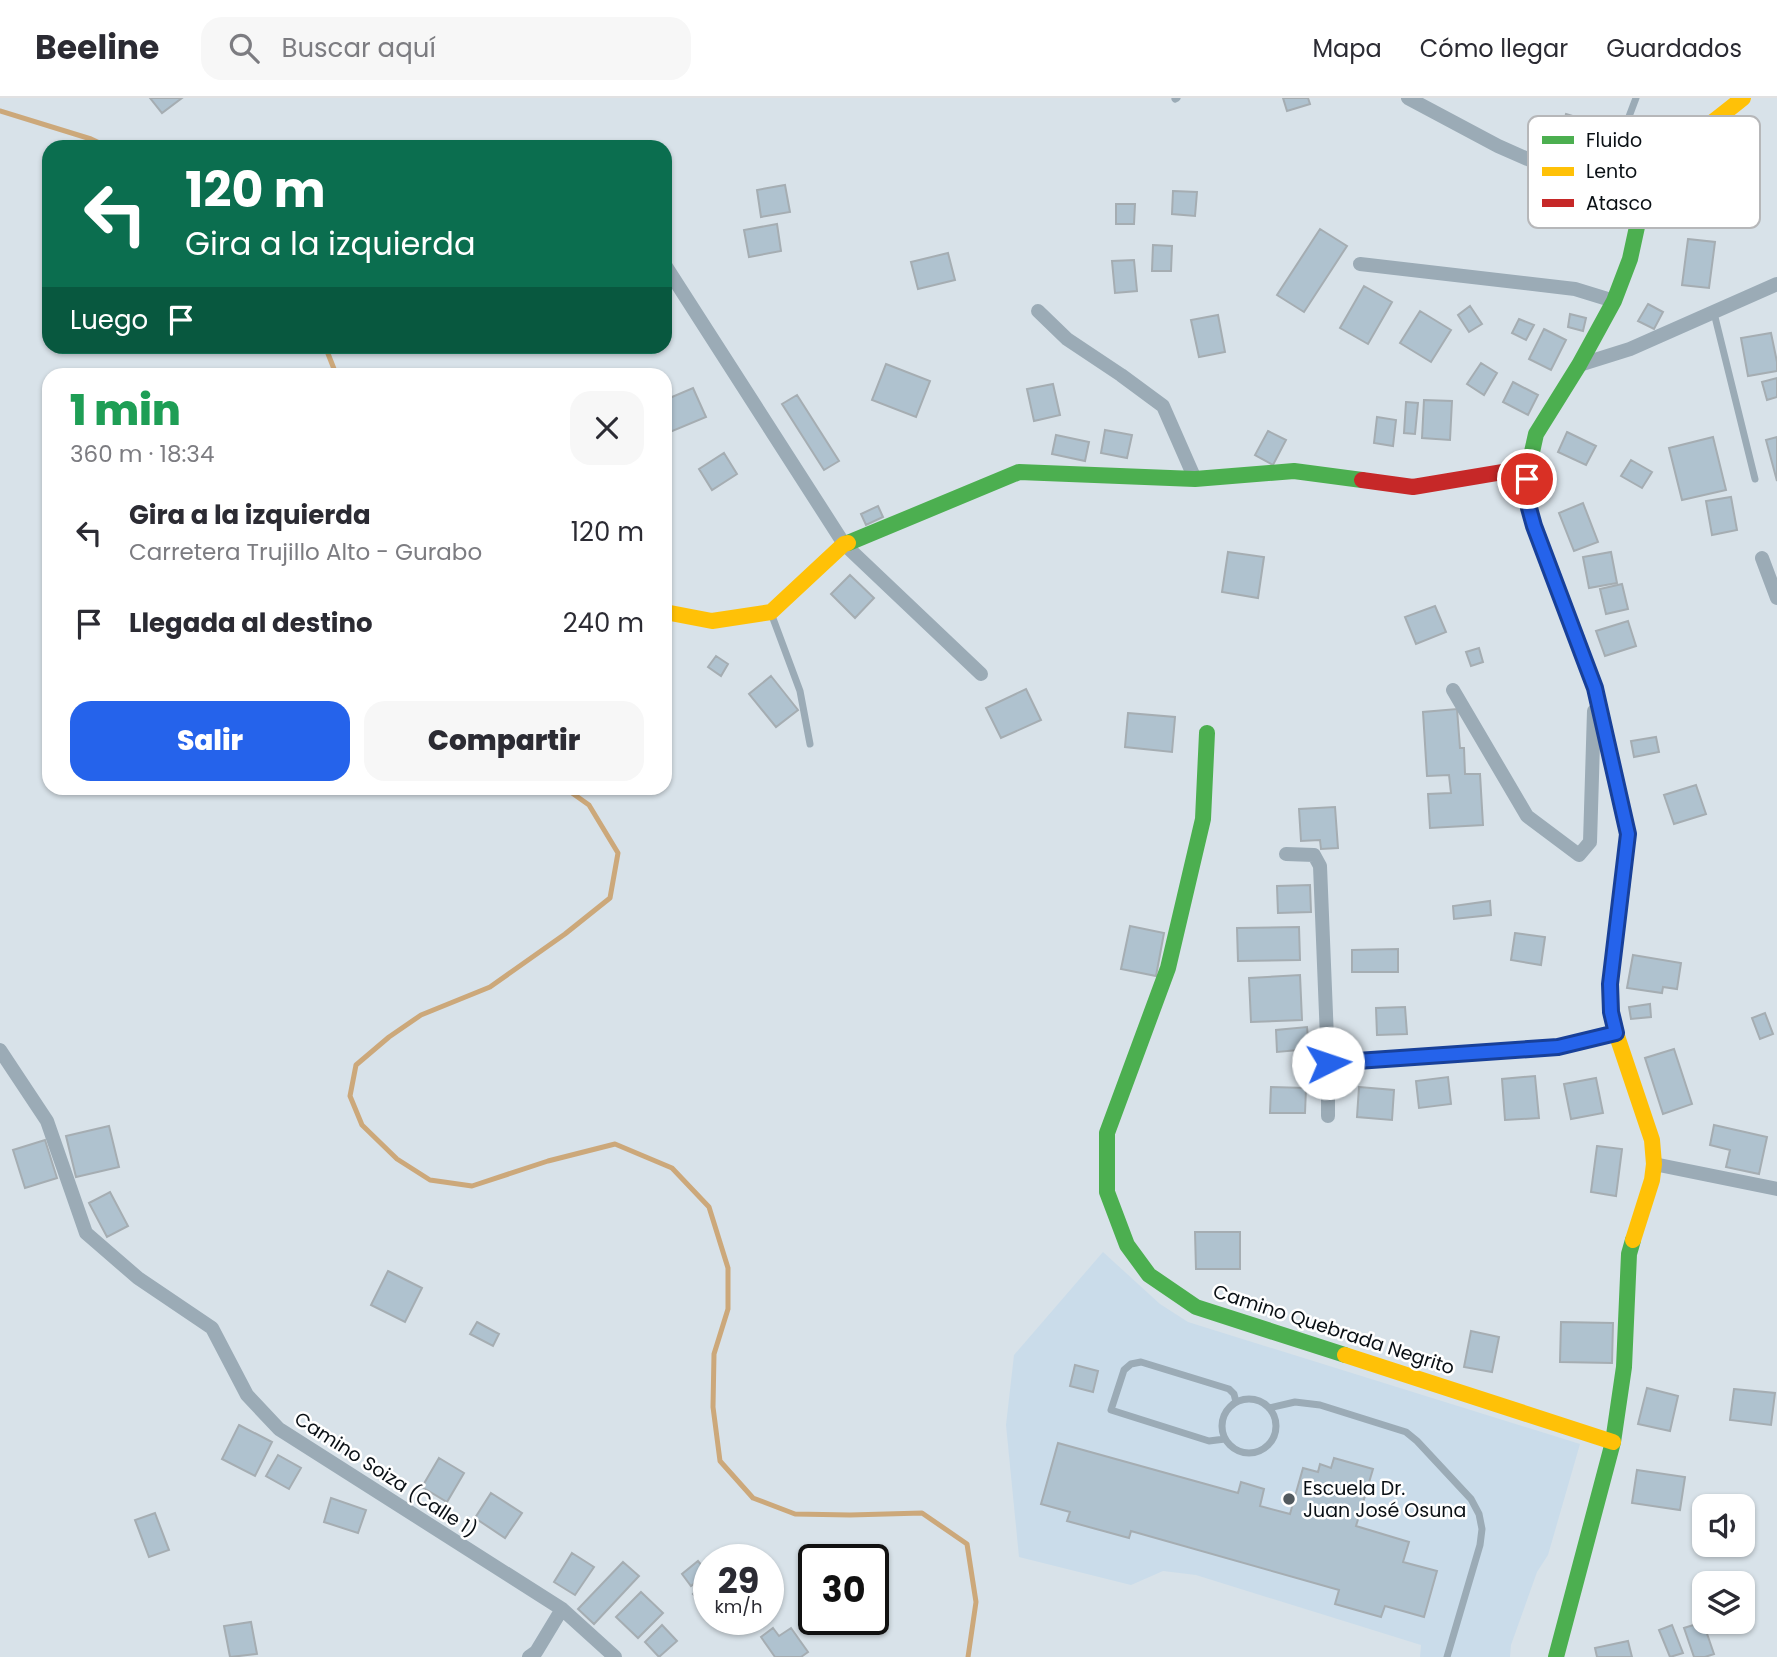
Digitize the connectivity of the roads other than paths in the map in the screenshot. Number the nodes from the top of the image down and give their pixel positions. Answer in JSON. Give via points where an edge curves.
{"nodes":[{"id":1,"x":1408,"y":98,"type":"edge"},
{"id":2,"x":1636,"y":98,"type":"edge"},
{"id":3,"x":1743,"y":98,"type":"edge"},
{"id":4,"x":1629,"y":116,"type":"edge"},
{"id":5,"x":1721,"y":116,"type":"edge"},
{"id":6,"x":1528,"y":159,"type":"edge"},
{"id":7,"x":1637,"y":228,"type":"edge"},
{"id":8,"x":1360,"y":264,"type":"dead end"},
{"id":9,"x":672,"y":276,"type":"edge"},
{"id":10,"x":1777,"y":284,"type":"edge"},
{"id":11,"x":1615,"y":301,"type":"junction"},
{"id":12,"x":1038,"y":311,"type":"dead end"},
{"id":13,"x":1714,"y":313,"type":"junction"},
{"id":14,"x":1579,"y":365,"type":"junction"},
{"id":15,"x":1527,"y":468,"type":"junction"},
{"id":16,"x":1195,"y":479,"type":"junction"},
{"id":17,"x":1755,"y":479,"type":"dead end"},
{"id":18,"x":844,"y":544,"type":"junction"},
{"id":19,"x":1762,"y":558,"type":"dead end"},
{"id":20,"x":1777,"y":598,"type":"edge"},
{"id":21,"x":771,"y":612,"type":"junction"},
{"id":22,"x":672,"y":613,"type":"edge"},
{"id":23,"x":981,"y":674,"type":"dead end"},
{"id":24,"x":1595,"y":688,"type":"junction"},
{"id":25,"x":1453,"y":690,"type":"dead end"},
{"id":26,"x":1207,"y":733,"type":"dead end"},
{"id":27,"x":810,"y":744,"type":"dead end"},
{"id":28,"x":1286,"y":854,"type":"dead end"},
{"id":29,"x":1616,"y":1033,"type":"junction"},
{"id":30,"x":0,"y":1050,"type":"edge"},
{"id":31,"x":1328,"y":1063,"type":"junction"},
{"id":32,"x":1328,"y":1116,"type":"dead end"},
{"id":33,"x":1654,"y":1164,"type":"junction"},
{"id":34,"x":1777,"y":1189,"type":"edge"},
{"id":35,"x":1236,"y":1402,"type":"junction"},
{"id":36,"x":1269,"y":1408,"type":"junction"},
{"id":37,"x":1225,"y":1439,"type":"junction"},
{"id":38,"x":1613,"y":1442,"type":"junction"},
{"id":39,"x":562,"y":1609,"type":"junction"},
{"id":40,"x":529,"y":1657,"type":"edge"},
{"id":41,"x":615,"y":1657,"type":"edge"},
{"id":42,"x":1447,"y":1657,"type":"edge"},
{"id":43,"x":1556,"y":1657,"type":"edge"}],
"edges":[{"from":1,"to":6,"type":"street"},
{"from":2,"to":4,"type":"lane"},
{"from":3,"to":5,"type":"street"},
{"from":7,"to":11,"type":"street"},
{"from":8,"to":11,"type":"street","via":[[1575,289]]},
{"from":9,"to":18,"type":"street"},
{"from":10,"to":13,"type":"street"},
{"from":11,"to":14,"type":"street"},
{"from":12,"to":16,"type":"street","via":[[1067,338],[1163,406]]},
{"from":13,"to":14,"type":"street"},
{"from":13,"to":17,"type":"lane"},
{"from":14,"to":15,"type":"street","via":[[1536,434]]},
{"from":15,"to":16,"type":"street","via":[[1413,487],[1294,471]]},
{"from":15,"to":24,"type":"street","via":[[1534,526]]},
{"from":16,"to":18,"type":"street","via":[[1019,471]]},
{"from":18,"to":21,"type":"street"},
{"from":18,"to":23,"type":"street"},
{"from":19,"to":20,"type":"street"},
{"from":21,"to":22,"type":"street","via":[[712,621]]},
{"from":21,"to":27,"type":"lane","via":[[800,691]]},
{"from":24,"to":25,"type":"street","via":[[1590,842],[1579,855],[1527,816]]},
{"from":24,"to":29,"type":"street","via":[[1628,834],[1610,984]]},
{"from":26,"to":38,"type":"street","name":"Camino Quebrada Negrito","via":[[1203,819],[1168,968],[1107,1133],[1107,1192],[1127,1245],[1149,1275],[1196,1307]]},
{"from":28,"to":31,"type":"street","via":[[1314,855],[1320,866]]},
{"from":29,"to":31,"type":"street","via":[[1558,1047]]},
{"from":29,"to":33,"type":"street","via":[[1649,1130]]},
{"from":30,"to":39,"type":"street","name":"Camino Soiza (Calle 1)","via":[[47,1121],[86,1233],[138,1278],[212,1328],[247,1395],[279,1429]]},
{"from":31,"to":32,"type":"street"},
{"from":33,"to":34,"type":"street"},
{"from":33,"to":38,"type":"street","via":[[1629,1254],[1624,1367]]},
{"from":35,"to":36,"type":"lane","via":[[1256,1400]]},
{"from":35,"to":37,"type":"lane","via":[[1223,1419]]},
{"from":35,"to":37,"type":"lane","via":[[1230,1389],[1141,1362],[1124,1370],[1111,1410],[1209,1441]]},
{"from":36,"to":37,"type":"lane","via":[[1275,1433],[1262,1450],[1241,1452]]},
{"from":36,"to":42,"type":"lane","via":[[1295,1402],[1320,1405],[1406,1432],[1471,1499],[1482,1529],[1480,1545]]},
{"from":38,"to":43,"type":"street"},
{"from":39,"to":40,"type":"street"},
{"from":39,"to":41,"type":"street","name":"Camino Soiza (Calle 1)"}]}
